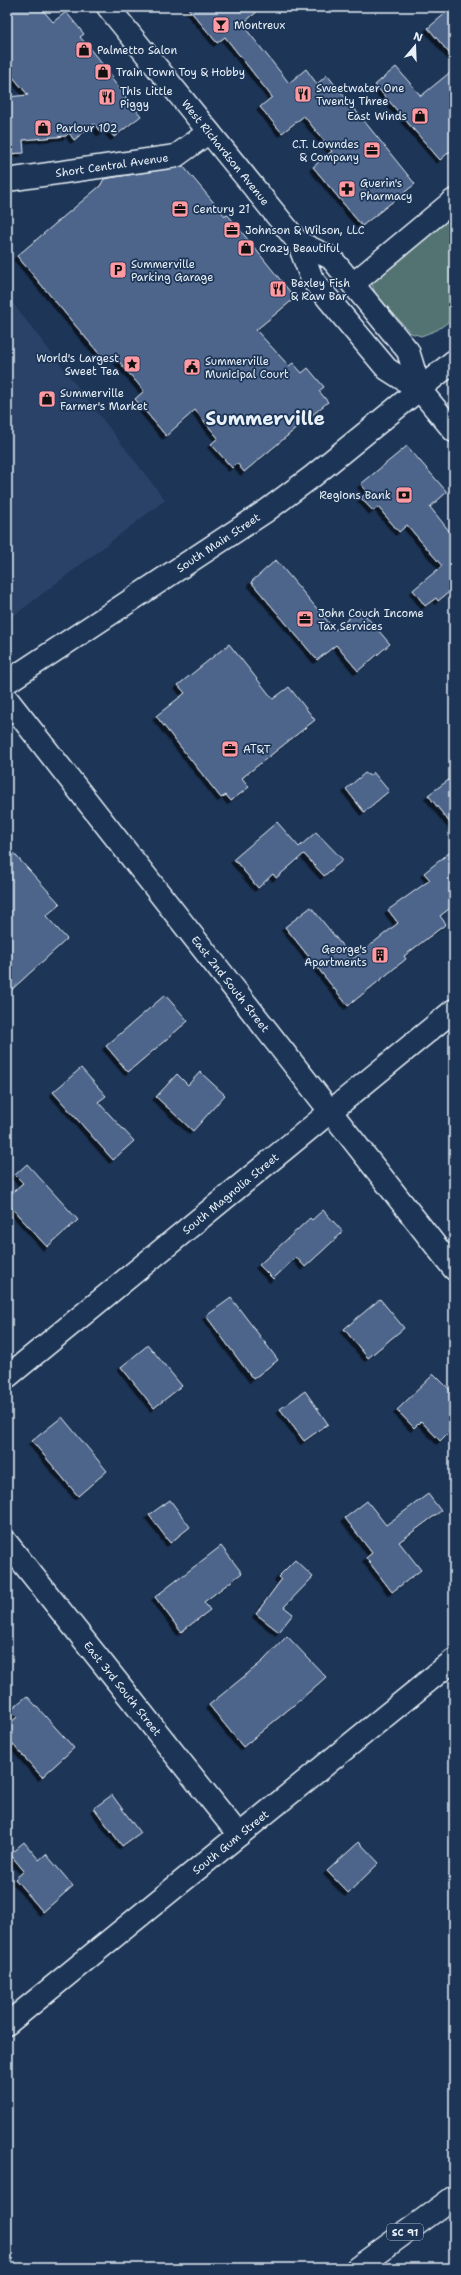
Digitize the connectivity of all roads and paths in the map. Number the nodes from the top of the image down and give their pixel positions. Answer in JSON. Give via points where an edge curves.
{"nodes":[{"id":1,"x":108,"y":7,"type":"edge"},
{"id":2,"x":209,"y":132,"type":"junction"},
{"id":3,"x":7,"y":180,"type":"edge"},
{"id":4,"x":454,"y":200,"type":"edge"},
{"id":5,"x":298,"y":242,"type":"junction"},
{"id":6,"x":353,"y":284,"type":"junction"},
{"id":7,"x":454,"y":361,"type":"edge"},
{"id":8,"x":420,"y":390,"type":"junction"},
{"id":9,"x":454,"y":431,"type":"edge"},
{"id":10,"x":7,"y":682,"type":"edge"},
{"id":11,"x":7,"y":699,"type":"edge"},
{"id":12,"x":454,"y":1010,"type":"edge"},
{"id":13,"x":330,"y":1111,"type":"junction"},
{"id":14,"x":454,"y":1269,"type":"edge"},
{"id":15,"x":7,"y":1377,"type":"edge"},
{"id":16,"x":7,"y":1543,"type":"edge"},
{"id":17,"x":454,"y":1660,"type":"edge"},
{"id":18,"x":239,"y":1835,"type":"junction"},
{"id":19,"x":7,"y":2024,"type":"edge"},
{"id":20,"x":454,"y":2197,"type":"edge"},
{"id":21,"x":357,"y":2268,"type":"edge"}],
"edges":[{"from":1,"to":2,"type":"street","name":"West Richardson Avenue"},
{"from":2,"to":3,"type":"street","name":"Short Central Avenue","via":[[176,156]]},
{"from":2,"to":5,"type":"street","name":"West Richardson Avenue"},
{"from":4,"to":6,"type":"street"},
{"from":5,"to":6,"type":"street","name":"West Richardson Avenue","via":[[331,258]]},
{"from":5,"to":8,"type":"street","name":"West Richardson Avenue","via":[[312,279],[340,313],[387,369]]},
{"from":6,"to":8,"type":"street","name":"West Richardson Avenue","via":[[408,351]]},
{"from":7,"to":8,"type":"street","name":"South Main Street"},
{"from":8,"to":9,"type":"street"},
{"from":8,"to":10,"type":"street","name":"South Main Street","via":[[266,511]]},
{"from":11,"to":13,"type":"street","name":"East 2nd South Street"},
{"from":12,"to":13,"type":"street","name":"South Magnolia Street"},
{"from":13,"to":14,"type":"street","name":"East 2nd South Street"},
{"from":13,"to":15,"type":"street","name":"South Magnolia Street"},
{"from":16,"to":18,"type":"street","name":"East 3rd South Street"},
{"from":17,"to":18,"type":"street","name":"South Gum Street"},
{"from":18,"to":19,"type":"street","name":"South Gum Street"},
{"from":20,"to":21,"type":"street","number":"SC 91"}]}
